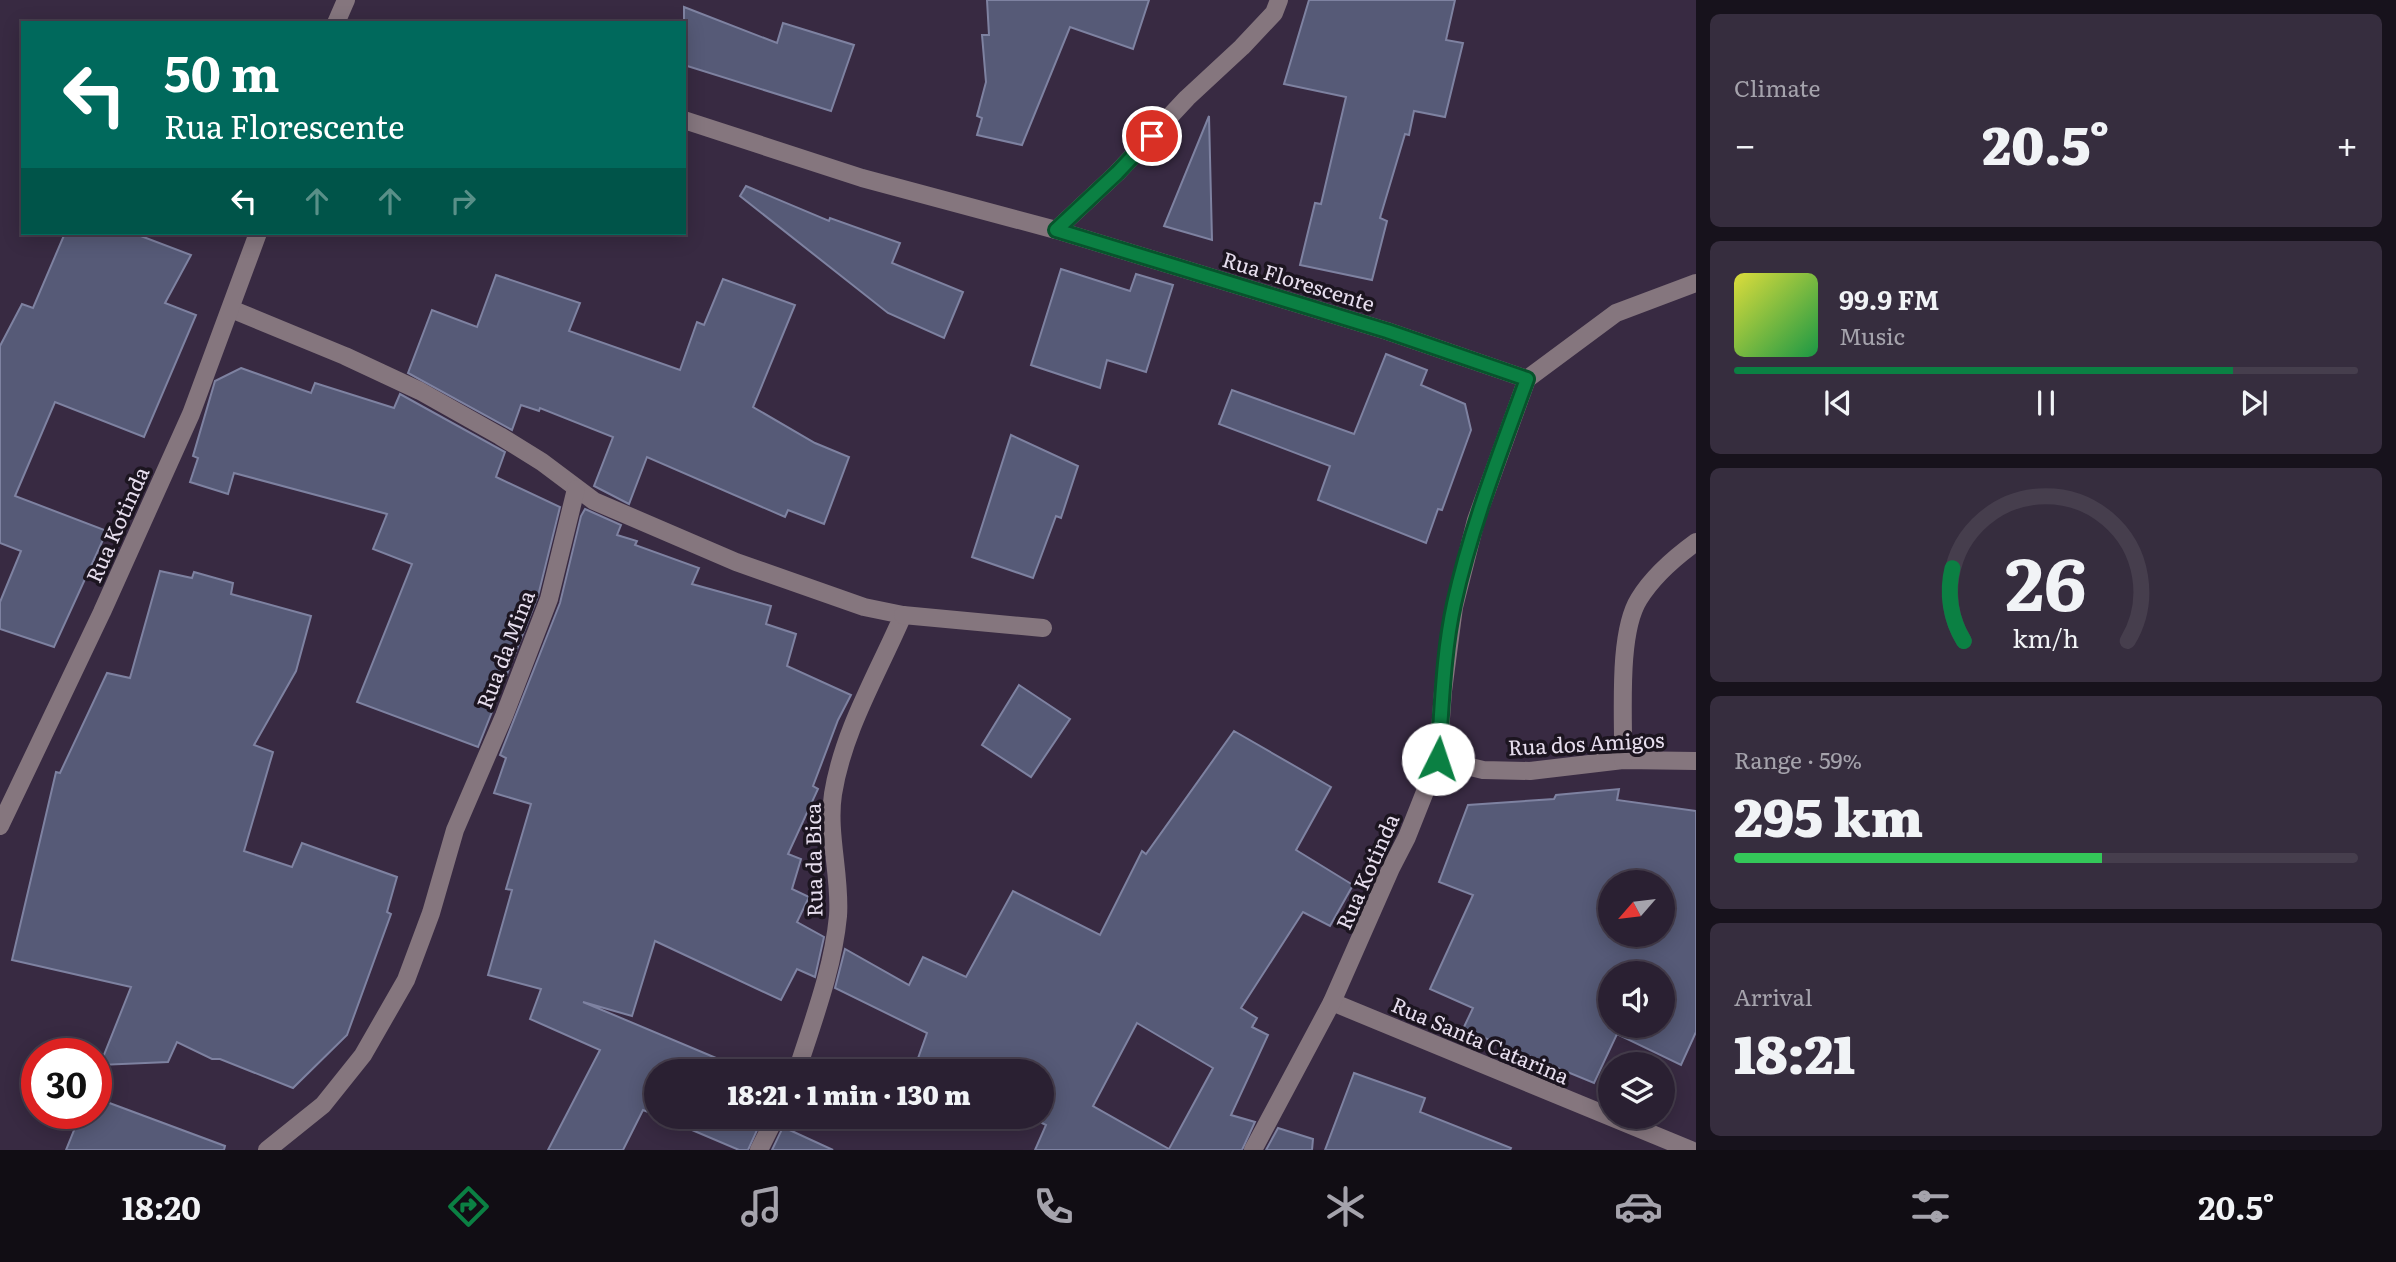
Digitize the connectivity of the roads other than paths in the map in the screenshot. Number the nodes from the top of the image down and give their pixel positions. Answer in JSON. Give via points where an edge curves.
{"nodes":[{"id":1,"x":346,"y":0,"type":"edge"},
{"id":2,"x":1279,"y":0,"type":"edge"},
{"id":3,"x":337,"y":21,"type":"edge"},
{"id":4,"x":686,"y":121,"type":"edge"},
{"id":5,"x":1056,"y":230,"type":"junction"},
{"id":6,"x":257,"y":235,"type":"edge"},
{"id":7,"x":1696,"y":283,"type":"edge"},
{"id":8,"x":231,"y":309,"type":"junction"},
{"id":9,"x":1527,"y":379,"type":"junction"},
{"id":10,"x":576,"y":489,"type":"junction"},
{"id":11,"x":1696,"y":542,"type":"edge"},
{"id":12,"x":902,"y":615,"type":"junction"},
{"id":13,"x":1043,"y":628,"type":"dead end"},
{"id":14,"x":1438,"y":759,"type":"junction"},
{"id":15,"x":1623,"y":760,"type":"junction"},
{"id":16,"x":1696,"y":761,"type":"edge"},
{"id":17,"x":0,"y":826,"type":"edge"},
{"id":18,"x":1332,"y":1002,"type":"junction"},
{"id":19,"x":801,"y":1059,"type":"edge"},
{"id":20,"x":770,"y":1129,"type":"edge"},
{"id":21,"x":267,"y":1150,"type":"edge"},
{"id":22,"x":759,"y":1150,"type":"edge"},
{"id":23,"x":1253,"y":1150,"type":"edge"},
{"id":24,"x":1691,"y":1150,"type":"edge"}],
"edges":[{"from":1,"to":3,"type":"street"},
{"from":2,"to":5,"type":"street","via":[[1274,13],[1242,47]]},
{"from":4,"to":5,"type":"street","name":"Rua Florescente","via":[[862,178]]},
{"from":5,"to":9,"type":"street","name":"Rua Florescente","via":[[1387,331]]},
{"from":6,"to":8,"type":"street","name":"Rua Kotinda"},
{"from":7,"to":9,"type":"street","via":[[1616,313]]},
{"from":8,"to":10,"type":"street","via":[[419,391],[500,436]]},
{"from":8,"to":17,"type":"street","name":"Rua Kotinda","via":[[191,414]]},
{"from":9,"to":14,"type":"street","name":"Rua Kotinda","via":[[1476,520],[1454,607]]},
{"from":10,"to":12,"type":"street","via":[[736,562],[864,607]]},
{"from":10,"to":21,"type":"street","name":"Rua da Mina","via":[[549,599],[455,830],[406,980],[363,1055],[323,1105]]},
{"from":11,"to":15,"type":"street","via":[[1670,561],[1638,600],[1625,639]]},
{"from":12,"to":13,"type":"street"},
{"from":12,"to":19,"type":"street","name":"Rua da Bica","via":[[838,768],[832,797],[838,916],[822,995]]},
{"from":14,"to":15,"type":"street","name":"Rua dos Amigos","via":[[1483,770],[1530,771]]},
{"from":14,"to":18,"type":"street","name":"Rua Kotinda"},
{"from":15,"to":16,"type":"street","name":"Rua dos Amigos"},
{"from":18,"to":23,"type":"street","name":"Rua Kotinda"},
{"from":18,"to":24,"type":"street","name":"Rua Santa Catarina"},
{"from":20,"to":22,"type":"street"}]}
